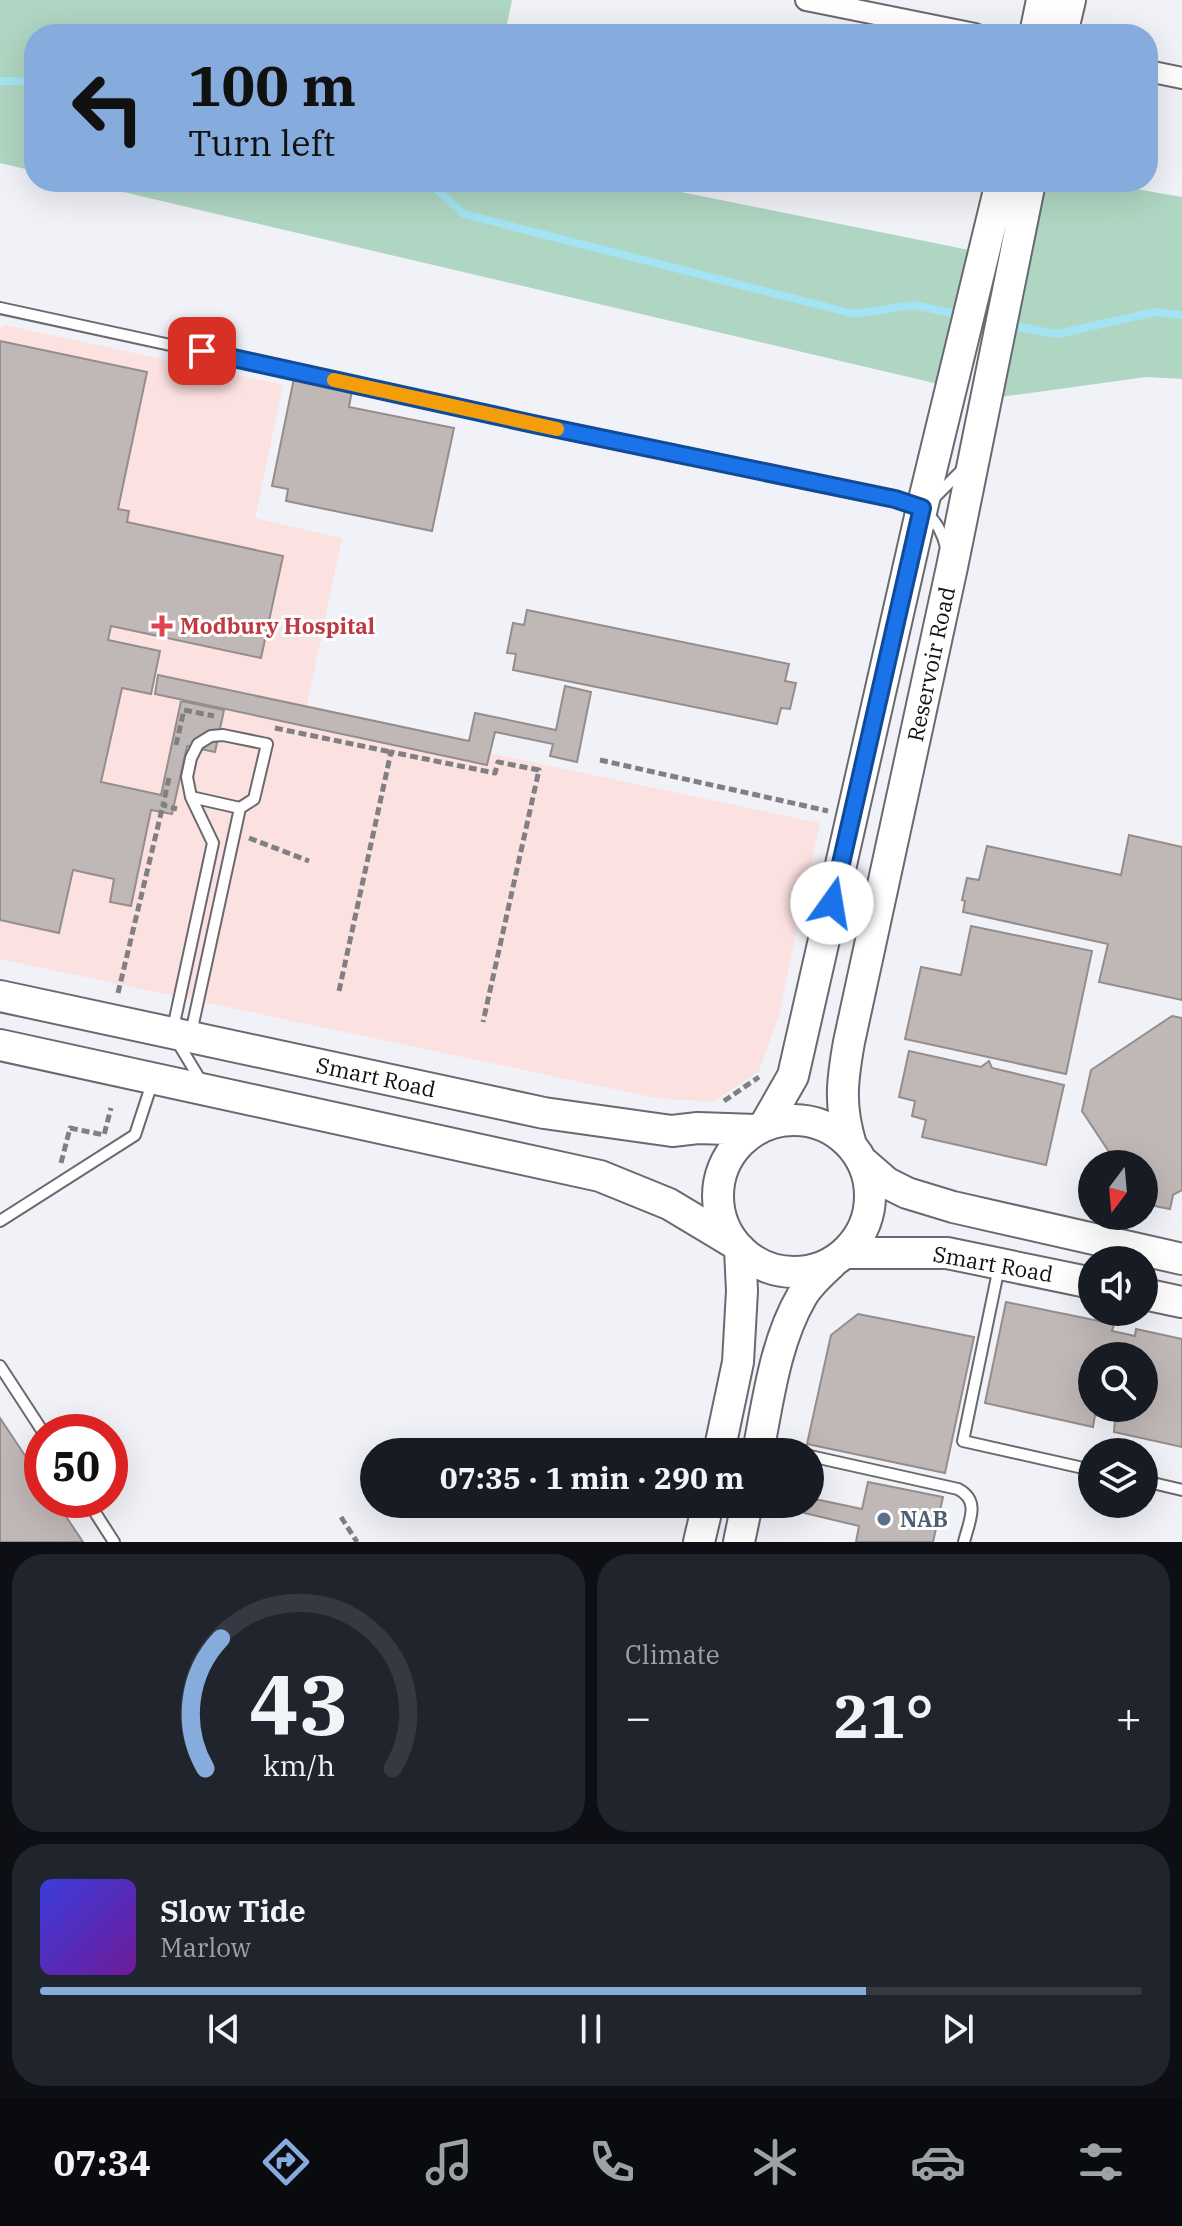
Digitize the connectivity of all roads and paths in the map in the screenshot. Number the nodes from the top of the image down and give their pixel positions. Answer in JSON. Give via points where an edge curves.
{"nodes":[{"id":1,"x":806,"y":0,"type":"edge"},
{"id":2,"x":1042,"y":0,"type":"edge"},
{"id":3,"x":1070,"y":0,"type":"edge"},
{"id":4,"x":925,"y":24,"type":"edge"},
{"id":5,"x":1037,"y":24,"type":"edge"},
{"id":6,"x":1064,"y":24,"type":"edge"},
{"id":7,"x":1158,"y":73,"type":"edge"},
{"id":8,"x":1182,"y":78,"type":"edge"},
{"id":9,"x":999,"y":192,"type":"edge"},
{"id":10,"x":1028,"y":192,"type":"edge"},
{"id":11,"x":0,"y":308,"type":"edge"},
{"id":12,"x":975,"y":455,"type":"junction"},
{"id":13,"x":922,"y":508,"type":"junction"},
{"id":14,"x":952,"y":567,"type":"junction"},
{"id":15,"x":600,"y":760,"type":"dead end"},
{"id":16,"x":832,"y":796,"type":"dead end"},
{"id":17,"x":191,"y":797,"type":"junction"},
{"id":18,"x":163,"y":805,"type":"dead end"},
{"id":19,"x":240,"y":808,"type":"junction"},
{"id":20,"x":106,"y":990,"type":"dead end"},
{"id":21,"x":339,"y":991,"type":"dead end"},
{"id":22,"x":0,"y":996,"type":"edge"},
{"id":23,"x":483,"y":1022,"type":"dead end"},
{"id":24,"x":181,"y":1035,"type":"junction"},
{"id":25,"x":0,"y":1045,"type":"edge"},
{"id":26,"x":761,"y":1076,"type":"dead end"},
{"id":27,"x":154,"y":1078,"type":"junction"},
{"id":28,"x":207,"y":1090,"type":"junction"},
{"id":29,"x":716,"y":1106,"type":"dead end"},
{"id":30,"x":111,"y":1108,"type":"dead end"},
{"id":31,"x":761,"y":1128,"type":"junction"},
{"id":32,"x":857,"y":1154,"type":"junction"},
{"id":33,"x":52,"y":1171,"type":"dead end"},
{"id":34,"x":0,"y":1221,"type":"edge"},
{"id":35,"x":737,"y":1246,"type":"junction"},
{"id":36,"x":839,"y":1258,"type":"junction"},
{"id":37,"x":1182,"y":1259,"type":"edge"},
{"id":38,"x":1000,"y":1263,"type":"junction"},
{"id":39,"x":1078,"y":1280,"type":"edge"},
{"id":40,"x":1158,"y":1297,"type":"edge"},
{"id":41,"x":1182,"y":1302,"type":"edge"},
{"id":42,"x":0,"y":1366,"type":"edge"},
{"id":43,"x":31,"y":1414,"type":"edge"},
{"id":44,"x":722,"y":1438,"type":"edge"},
{"id":45,"x":761,"y":1438,"type":"edge"},
{"id":46,"x":824,"y":1459,"type":"edge"},
{"id":47,"x":1078,"y":1467,"type":"edge"},
{"id":48,"x":1158,"y":1484,"type":"edge"},
{"id":49,"x":1182,"y":1490,"type":"edge"},
{"id":50,"x":341,"y":1517,"type":"dead end"},
{"id":51,"x":99,"y":1518,"type":"edge"},
{"id":52,"x":705,"y":1518,"type":"edge"},
{"id":53,"x":745,"y":1518,"type":"edge"},
{"id":54,"x":742,"y":1541,"type":"edge"},
{"id":55,"x":114,"y":1542,"type":"edge"},
{"id":56,"x":357,"y":1542,"type":"edge"},
{"id":57,"x":699,"y":1542,"type":"edge"},
{"id":58,"x":964,"y":1542,"type":"edge"}],
"edges":[{"from":1,"to":4,"type":"street"},
{"from":2,"to":5,"type":"main road"},
{"from":3,"to":6,"type":"main road"},
{"from":7,"to":8,"type":"street"},
{"from":9,"to":13,"type":"main road","name":"Reservoir Road"},
{"from":10,"to":12,"type":"main road","name":"Reservoir Road"},
{"from":11,"to":13,"type":"lane"},
{"from":12,"to":13,"type":"lane"},
{"from":12,"to":14,"type":"main road","name":"Reservoir Road"},
{"from":13,"to":14,"type":"lane","via":[[944,538]]},
{"from":13,"to":31,"type":"main road","name":"Reservoir Road","via":[[793,1076]]},
{"from":14,"to":32,"type":"main road","name":"Reservoir Road","via":[[841,1085],[844,1123]]},
{"from":15,"to":16,"type":"path","via":[[829,812]]},
{"from":17,"to":19,"type":"lane"},
{"from":17,"to":19,"type":"lane","via":[[187,777],[198,744],[223,735],[267,744],[254,799]]},
{"from":17,"to":24,"type":"lane","via":[[213,843]]},
{"from":18,"to":20,"type":"path","via":[[119,993]]},
{"from":19,"to":24,"type":"lane"},
{"from":21,"to":23,"type":"path","via":[[391,752],[495,773],[498,762],[512,764],[539,770]]},
{"from":22,"to":24,"type":"main road","name":"Smart Road"},
{"from":24,"to":28,"type":"lane"},
{"from":24,"to":31,"type":"main road","name":"Smart Road","via":[[544,1113],[672,1131]]},
{"from":25,"to":27,"type":"main road"},
{"from":26,"to":29,"type":"path"},
{"from":27,"to":28,"type":"main road"},
{"from":27,"to":34,"type":"lane","via":[[135,1135]]},
{"from":28,"to":35,"type":"main road","via":[[600,1176],[669,1204]]},
{"from":30,"to":33,"type":"path","via":[[104,1135],[70,1128],[60,1164]]},
{"from":31,"to":32,"type":"main road","via":[[795,1120],[826,1126]]},
{"from":31,"to":35,"type":"main road","via":[[738,1145],[721,1175],[720,1211]]},
{"from":32,"to":36,"type":"main road","via":[[871,1191],[870,1204],[862,1231]]},
{"from":32,"to":37,"type":"main road","name":"Smart Road","via":[[887,1183],[907,1193]]},
{"from":35,"to":36,"type":"main road","via":[[757,1262],[789,1272],[811,1270]]},
{"from":35,"to":44,"type":"main road","via":[[742,1291],[738,1362]]},
{"from":36,"to":38,"type":"main road","name":"Smart Road","via":[[927,1251]]},
{"from":36,"to":45,"type":"main road","via":[[801,1297],[781,1351]]},
{"from":38,"to":39,"type":"main road","name":"Smart Road"},
{"from":38,"to":47,"type":"lane","via":[[963,1441]]},
{"from":40,"to":41,"type":"main road"},
{"from":42,"to":43,"type":"lane"},
{"from":46,"to":58,"type":"lane","via":[[969,1495],[973,1503]]},
{"from":48,"to":49,"type":"lane"},
{"from":50,"to":56,"type":"path"},
{"from":51,"to":55,"type":"lane"},
{"from":52,"to":57,"type":"main road"},
{"from":53,"to":54,"type":"main road"}]}
